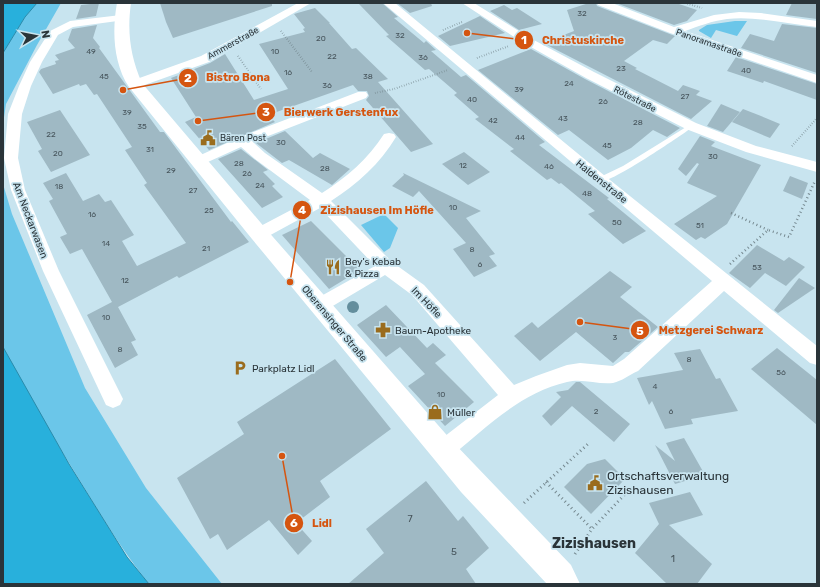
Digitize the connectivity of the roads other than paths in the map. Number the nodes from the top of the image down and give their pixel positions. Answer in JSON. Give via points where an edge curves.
{"nodes":[{"id":1,"x":306,"y":3,"type":"edge"},
{"id":2,"x":388,"y":3,"type":"edge"},
{"id":3,"x":466,"y":3,"type":"edge"},
{"id":4,"x":602,"y":3,"type":"edge"},
{"id":5,"x":123,"y":10,"type":"edge"},
{"id":6,"x":817,"y":24,"type":"edge"},
{"id":7,"x":674,"y":31,"type":"junction"},
{"id":8,"x":817,"y":79,"type":"edge"},
{"id":9,"x":135,"y":84,"type":"junction"},
{"id":10,"x":362,"y":95,"type":"road end"},
{"id":11,"x":691,"y":126,"type":"junction"},
{"id":12,"x":389,"y":137,"type":"dead end"},
{"id":13,"x":243,"y":141,"type":"junction"},
{"id":14,"x":199,"y":161,"type":"junction"},
{"id":15,"x":817,"y":167,"type":"edge"},
{"id":16,"x":600,"y":180,"type":"junction"},
{"id":17,"x":321,"y":200,"type":"junction"},
{"id":18,"x":259,"y":234,"type":"junction"},
{"id":19,"x":386,"y":267,"type":"junction"},
{"id":20,"x":724,"y":280,"type":"junction"},
{"id":21,"x":320,"y":305,"type":"junction"},
{"id":22,"x":817,"y":358,"type":"edge"},
{"id":23,"x":511,"y":396,"type":"junction"},
{"id":24,"x":114,"y":399,"type":"dead end"},
{"id":25,"x":443,"y":450,"type":"junction"},
{"id":26,"x":562,"y":580,"type":"edge"}],
"edges":[{"from":1,"to":9,"type":"street","name":"Ammerstraße","via":[[193,64]]},
{"from":2,"to":16,"type":"street","name":"Haldenstraße","via":[[467,62]]},
{"from":3,"to":11,"type":"street","name":"Rötestraße","via":[[570,65]]},
{"from":4,"to":7,"type":"street","name":"Panoramastraße"},
{"from":5,"to":9,"type":"street","name":"Oberensinger Straße","via":[[120,36],[128,69]]},
{"from":5,"to":24,"type":"street","name":"Am Neckarwasen","via":[[70,24],[54,33],[25,86],[15,114],[11,152],[18,190],[51,270]]},
{"from":6,"to":7,"type":"street","via":[[738,15],[708,20]]},
{"from":7,"to":8,"type":"street","name":"Panoramastraße"},
{"from":9,"to":14,"type":"street","name":"Oberensinger Straße"},
{"from":10,"to":13,"type":"street"},
{"from":11,"to":15,"type":"street","name":"Rötestraße","via":[[751,149]]},
{"from":11,"to":16,"type":"lane","via":[[625,168]]},
{"from":12,"to":17,"type":"street","via":[[376,157],[363,170]]},
{"from":13,"to":14,"type":"street"},
{"from":13,"to":17,"type":"street","name":"Im Höfle"},
{"from":14,"to":18,"type":"street","name":"Oberensinger Straße"},
{"from":16,"to":20,"type":"street","name":"Haldenstraße"},
{"from":17,"to":18,"type":"street"},
{"from":17,"to":19,"type":"street","name":"Im Höfle"},
{"from":18,"to":21,"type":"street","name":"Oberensinger Straße"},
{"from":19,"to":21,"type":"street"},
{"from":19,"to":23,"type":"street","name":"Im Höfle","via":[[418,290]]},
{"from":20,"to":22,"type":"street","name":"Haldenstraße"},
{"from":20,"to":23,"type":"street","via":[[631,365],[617,373],[576,372]]},
{"from":21,"to":25,"type":"street","name":"Oberensinger Straße"},
{"from":23,"to":25,"type":"street"},
{"from":25,"to":26,"type":"street","name":"Oberensinger Straße"}]}
